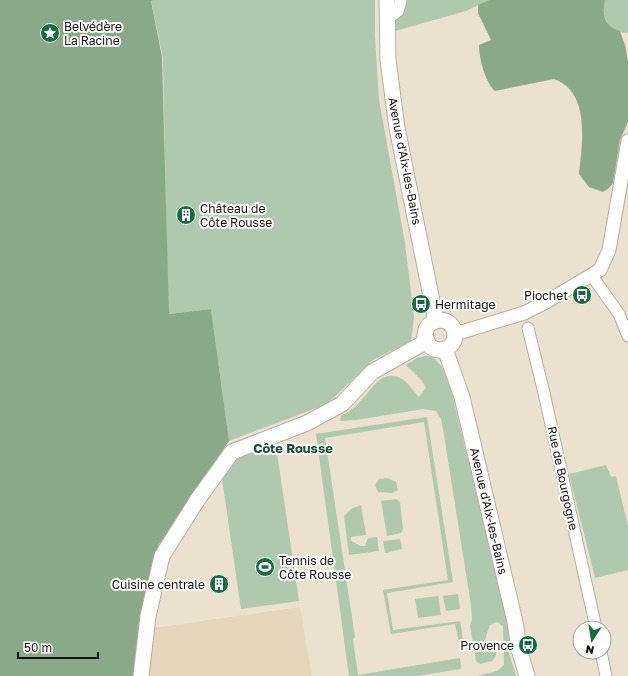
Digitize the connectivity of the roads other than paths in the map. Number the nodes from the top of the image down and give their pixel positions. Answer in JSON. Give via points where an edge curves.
{"nodes":[{"id":1,"x":387,"y":0,"type":"edge"},
{"id":2,"x":401,"y":0,"type":"edge"},
{"id":3,"x":387,"y":19,"type":"junction"},
{"id":4,"x":628,"y":141,"type":"edge"},
{"id":5,"x":592,"y":276,"type":"junction"},
{"id":6,"x":436,"y":321,"type":"junction"},
{"id":7,"x":528,"y":328,"type":"dead end"},
{"id":8,"x":455,"y":334,"type":"junction"},
{"id":9,"x":628,"y":336,"type":"edge"},
{"id":10,"x":427,"y":341,"type":"junction"},
{"id":11,"x":445,"y":349,"type":"junction"},
{"id":12,"x":594,"y":620,"type":"edge"},
{"id":13,"x":603,"y":660,"type":"edge"},
{"id":14,"x":140,"y":676,"type":"edge"},
{"id":15,"x":527,"y":676,"type":"edge"},
{"id":16,"x":606,"y":676,"type":"edge"}],
"edges":[{"from":1,"to":3,"type":"main road","name":"Avenue d'Aix-les-Bains"},
{"from":2,"to":3,"type":"street","via":[[398,11]]},
{"from":3,"to":6,"type":"main road","name":"Avenue d'Aix-les-Bains","via":[[390,80],[397,128]]},
{"from":4,"to":5,"type":"street","via":[[609,250],[604,264]]},
{"from":5,"to":8,"type":"street","via":[[524,313]]},
{"from":5,"to":9,"type":"street","via":[[619,314]]},
{"from":6,"to":8,"type":"main road","via":[[449,323]]},
{"from":6,"to":10,"type":"main road","via":[[426,331]]},
{"from":7,"to":12,"type":"street","name":"Rue de Bourgogne"},
{"from":8,"to":11,"type":"main road","via":[[454,341]]},
{"from":10,"to":11,"type":"main road","via":[[433,348]]},
{"from":10,"to":14,"type":"main road","via":[[372,372],[342,404],[307,423],[232,452],[162,556],[148,616]]},
{"from":11,"to":15,"type":"main road","name":"Avenue d'Aix-les-Bains","via":[[462,397]]},
{"from":13,"to":16,"type":"street"}]}
